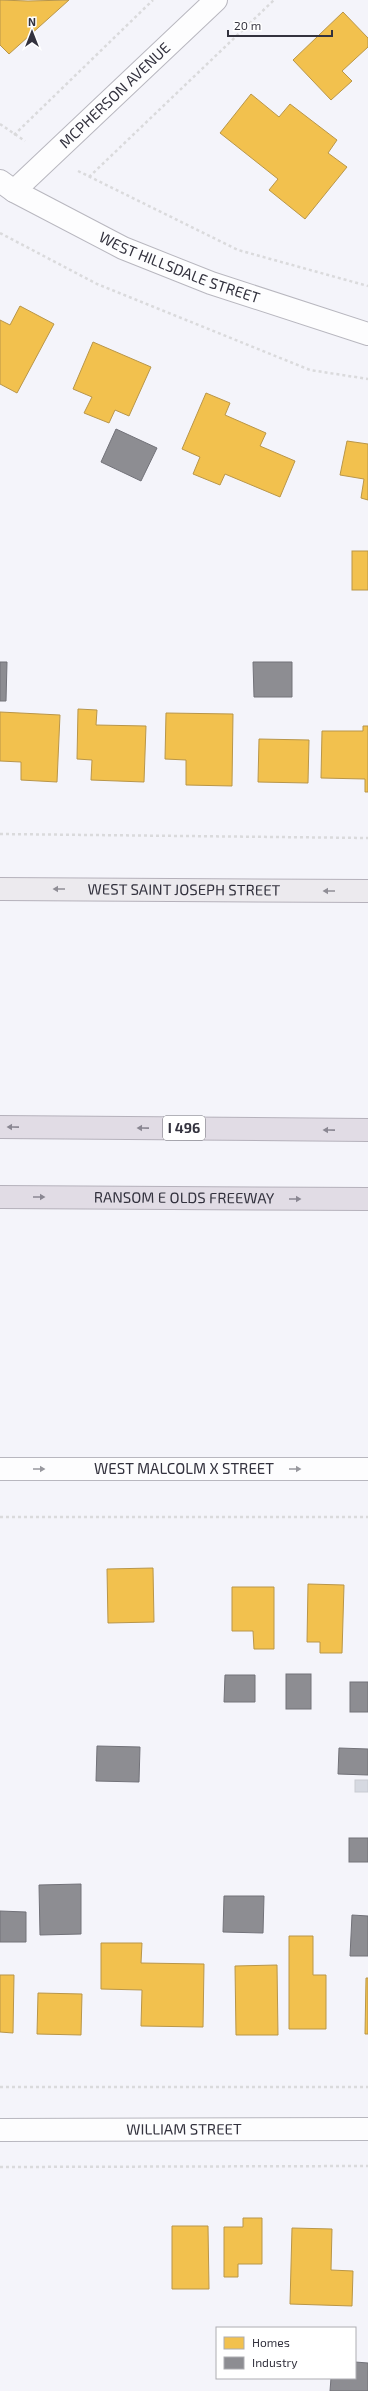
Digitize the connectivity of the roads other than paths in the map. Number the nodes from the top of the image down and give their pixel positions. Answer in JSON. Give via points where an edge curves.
{"nodes":[{"id":1,"x":216,"y":0,"type":"edge"},
{"id":2,"x":7,"y":186,"type":"edge"},
{"id":3,"x":368,"y":334,"type":"edge"},
{"id":4,"x":0,"y":889,"type":"edge"},
{"id":5,"x":368,"y":891,"type":"edge"},
{"id":6,"x":0,"y":1127,"type":"edge"},
{"id":7,"x":368,"y":1130,"type":"edge"},
{"id":8,"x":0,"y":1197,"type":"edge"},
{"id":9,"x":368,"y":1199,"type":"edge"},
{"id":10,"x":0,"y":1469,"type":"edge"},
{"id":11,"x":368,"y":1469,"type":"edge"},
{"id":12,"x":368,"y":2129,"type":"edge"},
{"id":13,"x":0,"y":2130,"type":"edge"}],
"edges":[{"from":1,"to":2,"type":"street","name":"MCPHERSON AVENUE","via":[[51,156]]},
{"from":2,"to":3,"type":"street","name":"WEST HILLSDALE STREET","via":[[123,248],[211,283]]},
{"from":5,"to":4,"type":"main road","name":"WEST SAINT JOSEPH STREET","one_way":true},
{"from":7,"to":6,"type":"highway","number":"I 496","one_way":true},
{"from":8,"to":9,"type":"highway","name":"RANSOM E OLDS FREEWAY","one_way":true},
{"from":10,"to":11,"type":"street","name":"WEST MALCOLM X STREET","one_way":true},
{"from":12,"to":13,"type":"street","name":"WILLIAM STREET"}]}
